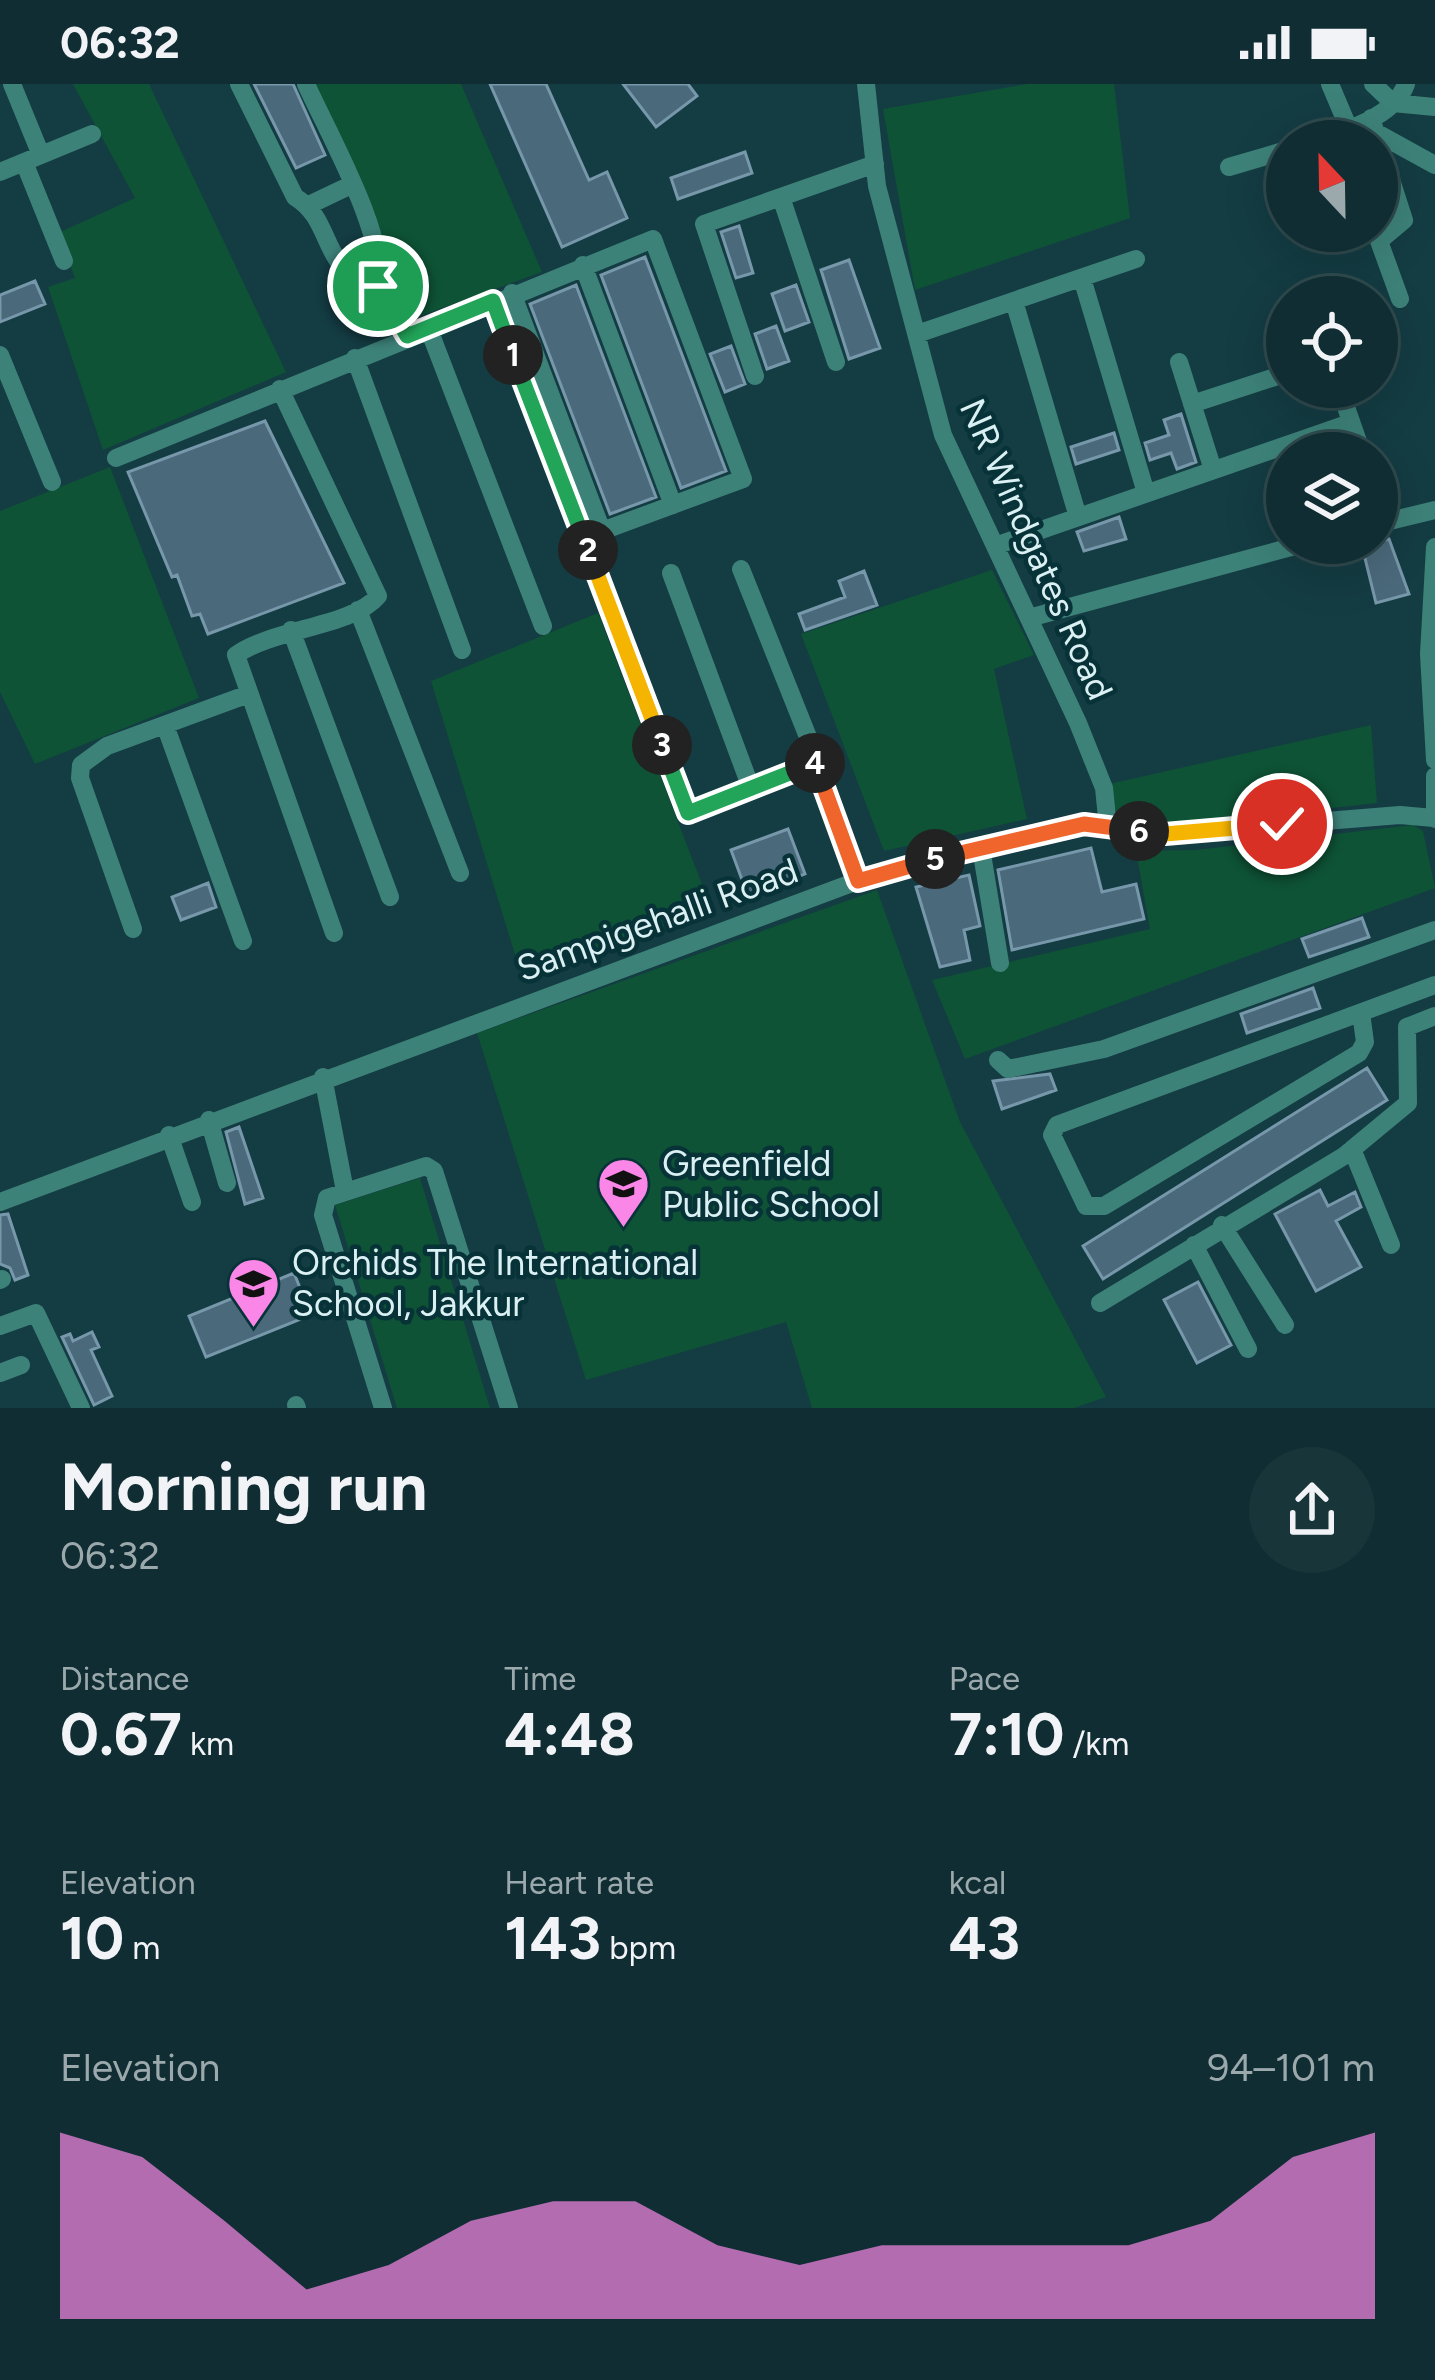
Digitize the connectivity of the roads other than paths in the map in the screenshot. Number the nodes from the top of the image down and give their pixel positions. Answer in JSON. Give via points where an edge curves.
{"nodes":[{"id":1,"x":12,"y":84,"type":"edge"},
{"id":2,"x":238,"y":84,"type":"edge"},
{"id":3,"x":306,"y":84,"type":"edge"},
{"id":4,"x":866,"y":84,"type":"edge"},
{"id":5,"x":1330,"y":84,"type":"edge"},
{"id":6,"x":1373,"y":84,"type":"edge"},
{"id":7,"x":1406,"y":84,"type":"edge"},
{"id":8,"x":1393,"y":103,"type":"junction"},
{"id":9,"x":1435,"y":107,"type":"edge"},
{"id":10,"x":1345,"y":120,"type":"edge"},
{"id":11,"x":1378,"y":120,"type":"edge"},
{"id":12,"x":92,"y":134,"type":"dead end"},
{"id":13,"x":1398,"y":141,"type":"edge"},
{"id":14,"x":1266,"y":156,"type":"edge"},
{"id":15,"x":33,"y":159,"type":"junction"},
{"id":16,"x":875,"y":164,"type":"junction"},
{"id":17,"x":1435,"y":165,"type":"edge"},
{"id":18,"x":1229,"y":166,"type":"dead end"},
{"id":19,"x":0,"y":172,"type":"edge"},
{"id":20,"x":351,"y":185,"type":"junction"},
{"id":21,"x":781,"y":197,"type":"junction"},
{"id":22,"x":309,"y":206,"type":"junction"},
{"id":23,"x":1383,"y":252,"type":"edge"},
{"id":24,"x":1136,"y":259,"type":"dead end"},
{"id":25,"x":64,"y":261,"type":"dead end"},
{"id":26,"x":583,"y":266,"type":"junction"},
{"id":27,"x":1082,"y":278,"type":"junction"},
{"id":28,"x":378,"y":286,"type":"junction"},
{"id":29,"x":512,"y":292,"type":"junction"},
{"id":30,"x":1400,"y":299,"type":"dead end"},
{"id":31,"x":493,"y":301,"type":"junction"},
{"id":32,"x":1014,"y":301,"type":"junction"},
{"id":33,"x":428,"y":327,"type":"junction"},
{"id":34,"x":917,"y":334,"type":"junction"},
{"id":35,"x":407,"y":336,"type":"junction"},
{"id":36,"x":0,"y":355,"type":"edge"},
{"id":37,"x":355,"y":358,"type":"junction"},
{"id":38,"x":836,"y":362,"type":"dead end"},
{"id":39,"x":1179,"y":362,"type":"dead end"},
{"id":40,"x":755,"y":376,"type":"dead end"},
{"id":41,"x":1266,"y":380,"type":"edge"},
{"id":42,"x":280,"y":389,"type":"junction"},
{"id":43,"x":1192,"y":404,"type":"junction"},
{"id":44,"x":1345,"y":408,"type":"edge"},
{"id":45,"x":1350,"y":423,"type":"junction"},
{"id":46,"x":1354,"y":432,"type":"edge"},
{"id":47,"x":116,"y":458,"type":"dead end"},
{"id":48,"x":1213,"y":470,"type":"junction"},
{"id":49,"x":52,"y":482,"type":"dead end"},
{"id":50,"x":1146,"y":494,"type":"junction"},
{"id":51,"x":673,"y":505,"type":"junction"},
{"id":52,"x":1435,"y":510,"type":"edge"},
{"id":53,"x":1078,"y":517,"type":"junction"},
{"id":54,"x":1398,"y":519,"type":"edge"},
{"id":55,"x":995,"y":546,"type":"junction"},
{"id":56,"x":1435,"y":547,"type":"edge"},
{"id":57,"x":1266,"y":554,"type":"edge"},
{"id":58,"x":741,"y":569,"type":"dead end"},
{"id":59,"x":671,"y":573,"type":"dead end"},
{"id":60,"x":358,"y":610,"type":"junction"},
{"id":61,"x":1029,"y":618,"type":"junction"},
{"id":62,"x":544,"y":626,"type":"dead end"},
{"id":63,"x":291,"y":631,"type":"junction"},
{"id":64,"x":462,"y":650,"type":"dead end"},
{"id":65,"x":246,"y":695,"type":"junction"},
{"id":66,"x":164,"y":725,"type":"junction"},
{"id":67,"x":1435,"y":760,"type":"edge"},
{"id":68,"x":818,"y":762,"type":"junction"},
{"id":69,"x":1435,"y":776,"type":"edge"},
{"id":70,"x":751,"y":788,"type":"junction"},
{"id":71,"x":1434,"y":818,"type":"edge"},
{"id":72,"x":1108,"y":827,"type":"junction"},
{"id":73,"x":981,"y":848,"type":"junction"},
{"id":74,"x":460,"y":873,"type":"dead end"},
{"id":75,"x":858,"y":881,"type":"junction"},
{"id":76,"x":390,"y":897,"type":"dead end"},
{"id":77,"x":133,"y":929,"type":"dead end"},
{"id":78,"x":1435,"y":930,"type":"edge"},
{"id":79,"x":334,"y":933,"type":"dead end"},
{"id":80,"x":243,"y":941,"type":"dead end"},
{"id":81,"x":1000,"y":963,"type":"dead end"},
{"id":82,"x":1435,"y":985,"type":"edge"},
{"id":83,"x":1361,"y":1013,"type":"junction"},
{"id":84,"x":1435,"y":1016,"type":"edge"},
{"id":85,"x":998,"y":1060,"type":"dead end"},
{"id":86,"x":322,"y":1077,"type":"junction"},
{"id":87,"x":209,"y":1120,"type":"junction"},
{"id":88,"x":169,"y":1135,"type":"junction"},
{"id":89,"x":1352,"y":1149,"type":"junction"},
{"id":90,"x":227,"y":1183,"type":"dead end"},
{"id":91,"x":345,"y":1192,"type":"junction"},
{"id":92,"x":0,"y":1202,"type":"edge"},
{"id":93,"x":192,"y":1202,"type":"dead end"},
{"id":94,"x":1222,"y":1226,"type":"junction"},
{"id":95,"x":1390,"y":1245,"type":"dead end"},
{"id":96,"x":1194,"y":1246,"type":"junction"},
{"id":97,"x":1100,"y":1303,"type":"dead end"},
{"id":98,"x":1285,"y":1325,"type":"dead end"},
{"id":99,"x":0,"y":1326,"type":"edge"},
{"id":100,"x":1248,"y":1348,"type":"dead end"},
{"id":101,"x":21,"y":1365,"type":"dead end"},
{"id":102,"x":0,"y":1373,"type":"edge"},
{"id":103,"x":81,"y":1408,"type":"edge"},
{"id":104,"x":382,"y":1408,"type":"edge"},
{"id":105,"x":508,"y":1408,"type":"edge"}],
"edges":[{"from":1,"to":15,"type":"street"},
{"from":2,"to":22,"type":"street","via":[[295,197]]},
{"from":3,"to":20,"type":"street"},
{"from":4,"to":16,"type":"street","name":"NR Windgates Road"},
{"from":5,"to":10,"type":"street"},
{"from":6,"to":8,"type":"street"},
{"from":7,"to":8,"type":"street"},
{"from":8,"to":9,"type":"street"},
{"from":8,"to":11,"type":"street"},
{"from":12,"to":15,"type":"street"},
{"from":13,"to":17,"type":"street"},
{"from":14,"to":18,"type":"street"},
{"from":15,"to":19,"type":"street"},
{"from":15,"to":25,"type":"street"},
{"from":16,"to":21,"type":"street"},
{"from":16,"to":34,"type":"street","name":"NR Windgates Road"},
{"from":20,"to":22,"type":"street"},
{"from":20,"to":28,"type":"street","via":[[382,263]]},
{"from":21,"to":38,"type":"street"},
{"from":21,"to":40,"type":"street","via":[[704,224]]},
{"from":22,"to":28,"type":"street","via":[[342,270]]},
{"from":23,"to":30,"type":"street"},
{"from":24,"to":27,"type":"street"},
{"from":26,"to":29,"type":"street"},
{"from":26,"to":51,"type":"street"},
{"from":26,"to":51,"type":"street","via":[[652,239],[743,478]]},
{"from":27,"to":32,"type":"street"},
{"from":27,"to":50,"type":"street"},
{"from":28,"to":35,"type":"street"},
{"from":29,"to":31,"type":"street"},
{"from":29,"to":51,"type":"street","via":[[602,531]]},
{"from":31,"to":33,"type":"street"},
{"from":31,"to":70,"type":"street","via":[[688,813]]},
{"from":32,"to":34,"type":"street"},
{"from":32,"to":53,"type":"street"},
{"from":33,"to":35,"type":"street"},
{"from":33,"to":62,"type":"street"},
{"from":34,"to":55,"type":"street","name":"NR Windgates Road","via":[[943,435]]},
{"from":35,"to":37,"type":"street"},
{"from":36,"to":49,"type":"street"},
{"from":37,"to":42,"type":"street"},
{"from":37,"to":64,"type":"street"},
{"from":39,"to":43,"type":"street"},
{"from":41,"to":43,"type":"street"},
{"from":42,"to":47,"type":"street"},
{"from":42,"to":60,"type":"street","via":[[373,578],[378,596]]},
{"from":43,"to":48,"type":"street"},
{"from":44,"to":45,"type":"street"},
{"from":45,"to":46,"type":"street"},
{"from":45,"to":48,"type":"street"},
{"from":48,"to":50,"type":"street"},
{"from":50,"to":53,"type":"street"},
{"from":52,"to":54,"type":"street"},
{"from":53,"to":55,"type":"street"},
{"from":55,"to":61,"type":"street","name":"NR Windgates Road"},
{"from":56,"to":67,"type":"street"},
{"from":57,"to":61,"type":"street"},
{"from":58,"to":68,"type":"street"},
{"from":59,"to":70,"type":"street"},
{"from":60,"to":63,"type":"street"},
{"from":60,"to":74,"type":"street"},
{"from":61,"to":72,"type":"street","name":"NR Windgates Road","via":[[1104,788]]},
{"from":63,"to":65,"type":"street","via":[[236,655]]},
{"from":63,"to":76,"type":"street"},
{"from":65,"to":66,"type":"street"},
{"from":65,"to":79,"type":"street"},
{"from":66,"to":77,"type":"street","via":[[81,765]]},
{"from":66,"to":80,"type":"street"},
{"from":68,"to":70,"type":"street"},
{"from":68,"to":75,"type":"street"},
{"from":69,"to":71,"type":"street"},
{"from":71,"to":72,"type":"street","name":"Sampigehalli Road","via":[[1165,834]]},
{"from":72,"to":73,"type":"street","name":"Sampigehalli Road","via":[[1084,824]]},
{"from":73,"to":75,"type":"street","name":"Sampigehalli Road"},
{"from":73,"to":81,"type":"street"},
{"from":75,"to":86,"type":"street","name":"Sampigehalli Road"},
{"from":78,"to":85,"type":"street","via":[[1075,1058],[1008,1069]]},
{"from":82,"to":83,"type":"street"},
{"from":83,"to":83,"type":"street","via":[[1057,1125],[1052,1135],[1086,1206],[1104,1206],[1359,1052]]},
{"from":84,"to":89,"type":"street","via":[[1407,1027],[1408,1103]]},
{"from":86,"to":87,"type":"street","name":"Sampigehalli Road"},
{"from":86,"to":91,"type":"street"},
{"from":87,"to":88,"type":"street","name":"Sampigehalli Road"},
{"from":87,"to":90,"type":"street"},
{"from":88,"to":92,"type":"street","name":"Sampigehalli Road"},
{"from":88,"to":93,"type":"street"},
{"from":89,"to":94,"type":"street"},
{"from":89,"to":95,"type":"street"},
{"from":91,"to":104,"type":"street","via":[[327,1198],[323,1215]]},
{"from":91,"to":105,"type":"street","via":[[426,1166],[434,1171]]},
{"from":94,"to":96,"type":"street"},
{"from":94,"to":98,"type":"street"},
{"from":96,"to":97,"type":"street"},
{"from":96,"to":100,"type":"street"},
{"from":99,"to":103,"type":"street","via":[[36,1313]]},
{"from":101,"to":102,"type":"street"}]}
